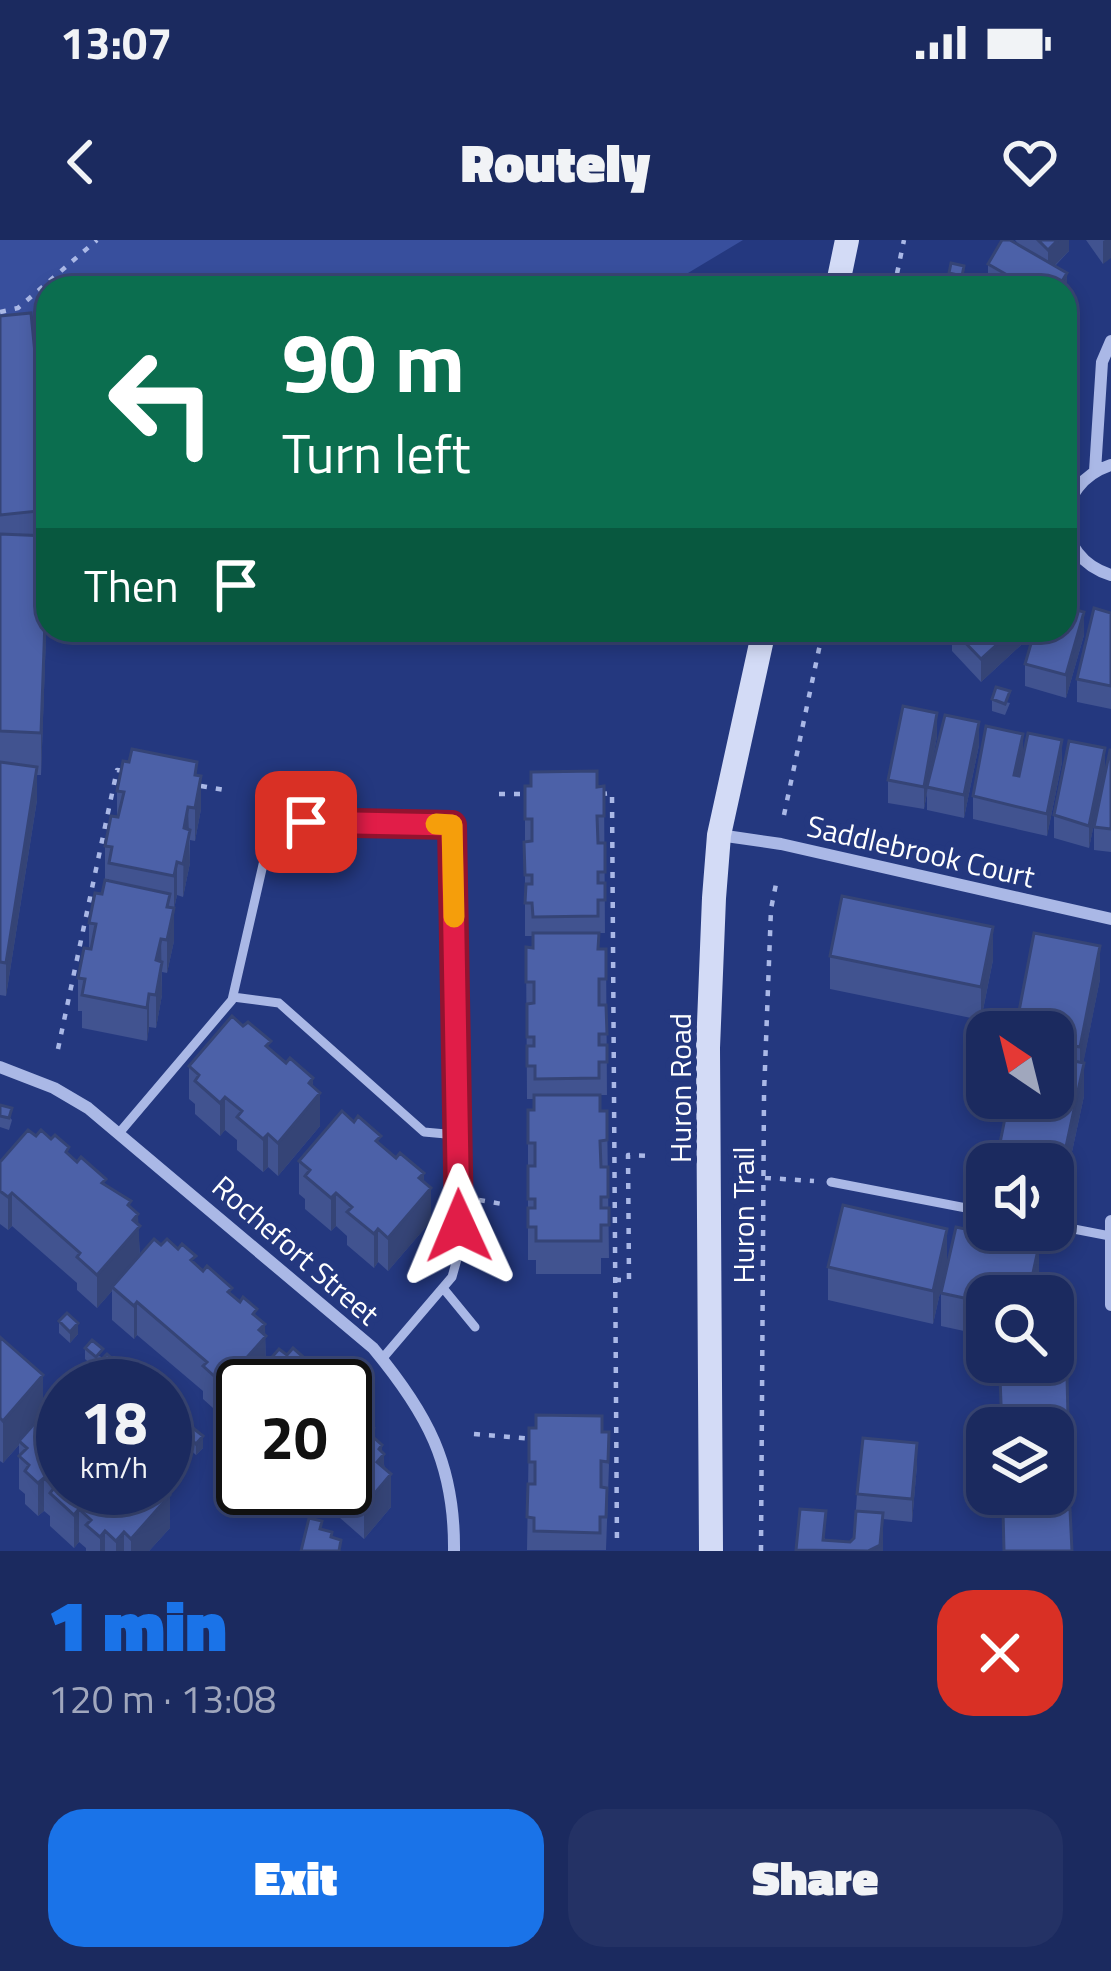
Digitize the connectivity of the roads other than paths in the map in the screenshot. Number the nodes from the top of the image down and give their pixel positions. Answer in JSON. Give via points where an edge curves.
{"nodes":[{"id":1,"x":847,"y":240,"type":"edge"},
{"id":2,"x":840,"y":276,"type":"edge"},
{"id":3,"x":1111,"y":341,"type":"edge"},
{"id":4,"x":1111,"y":466,"type":"edge"},
{"id":5,"x":1095,"y":471,"type":"junction"},
{"id":6,"x":1077,"y":488,"type":"edge"},
{"id":7,"x":1077,"y":552,"type":"edge"},
{"id":8,"x":1111,"y":575,"type":"edge"},
{"id":9,"x":761,"y":642,"type":"edge"},
{"id":10,"x":719,"y":835,"type":"junction"},
{"id":11,"x":1111,"y":919,"type":"edge"},
{"id":12,"x":233,"y":997,"type":"junction"},
{"id":13,"x":0,"y":1067,"type":"edge"},
{"id":14,"x":121,"y":1132,"type":"junction"},
{"id":15,"x":457,"y":1135,"type":"junction"},
{"id":16,"x":832,"y":1182,"type":"road end"},
{"id":17,"x":966,"y":1208,"type":"edge"},
{"id":18,"x":1111,"y":1221,"type":"edge"},
{"id":19,"x":1074,"y":1229,"type":"edge"},
{"id":20,"x":1110,"y":1236,"type":"edge"},
{"id":21,"x":443,"y":1288,"type":"junction"},
{"id":22,"x":1111,"y":1305,"type":"edge"},
{"id":23,"x":476,"y":1328,"type":"dead end"},
{"id":24,"x":382,"y":1359,"type":"junction"},
{"id":25,"x":454,"y":1551,"type":"edge"},
{"id":26,"x":711,"y":1551,"type":"edge"}],
"edges":[{"from":1,"to":2,"type":"main road"},
{"from":3,"to":5,"type":"street","via":[[1102,362]]},
{"from":4,"to":5,"type":"street"},
{"from":5,"to":6,"type":"street"},
{"from":7,"to":8,"type":"street"},
{"from":9,"to":10,"type":"main road","name":"Huron Road"},
{"from":10,"to":11,"type":"street","name":"Saddlebrook Court"},
{"from":10,"to":26,"type":"main road","name":"Huron Road","via":[[709,1027]]},
{"from":12,"to":14,"type":"lane"},
{"from":12,"to":15,"type":"lane","via":[[279,1003],[424,1132]]},
{"from":12,"to":15,"type":"lane","via":[[273,821],[452,825]]},
{"from":13,"to":14,"type":"street","name":"Rochefort Street","via":[[54,1088]]},
{"from":14,"to":24,"type":"street","name":"Rochefort Street"},
{"from":15,"to":21,"type":"lane","via":[[459,1252]]},
{"from":16,"to":17,"type":"lane"},
{"from":18,"to":20,"type":"street"},
{"from":19,"to":20,"type":"lane"},
{"from":20,"to":22,"type":"street"},
{"from":21,"to":23,"type":"lane"},
{"from":21,"to":24,"type":"lane"},
{"from":24,"to":25,"type":"street","name":"Rochefort Street","via":[[433,1431],[447,1474]]}]}
